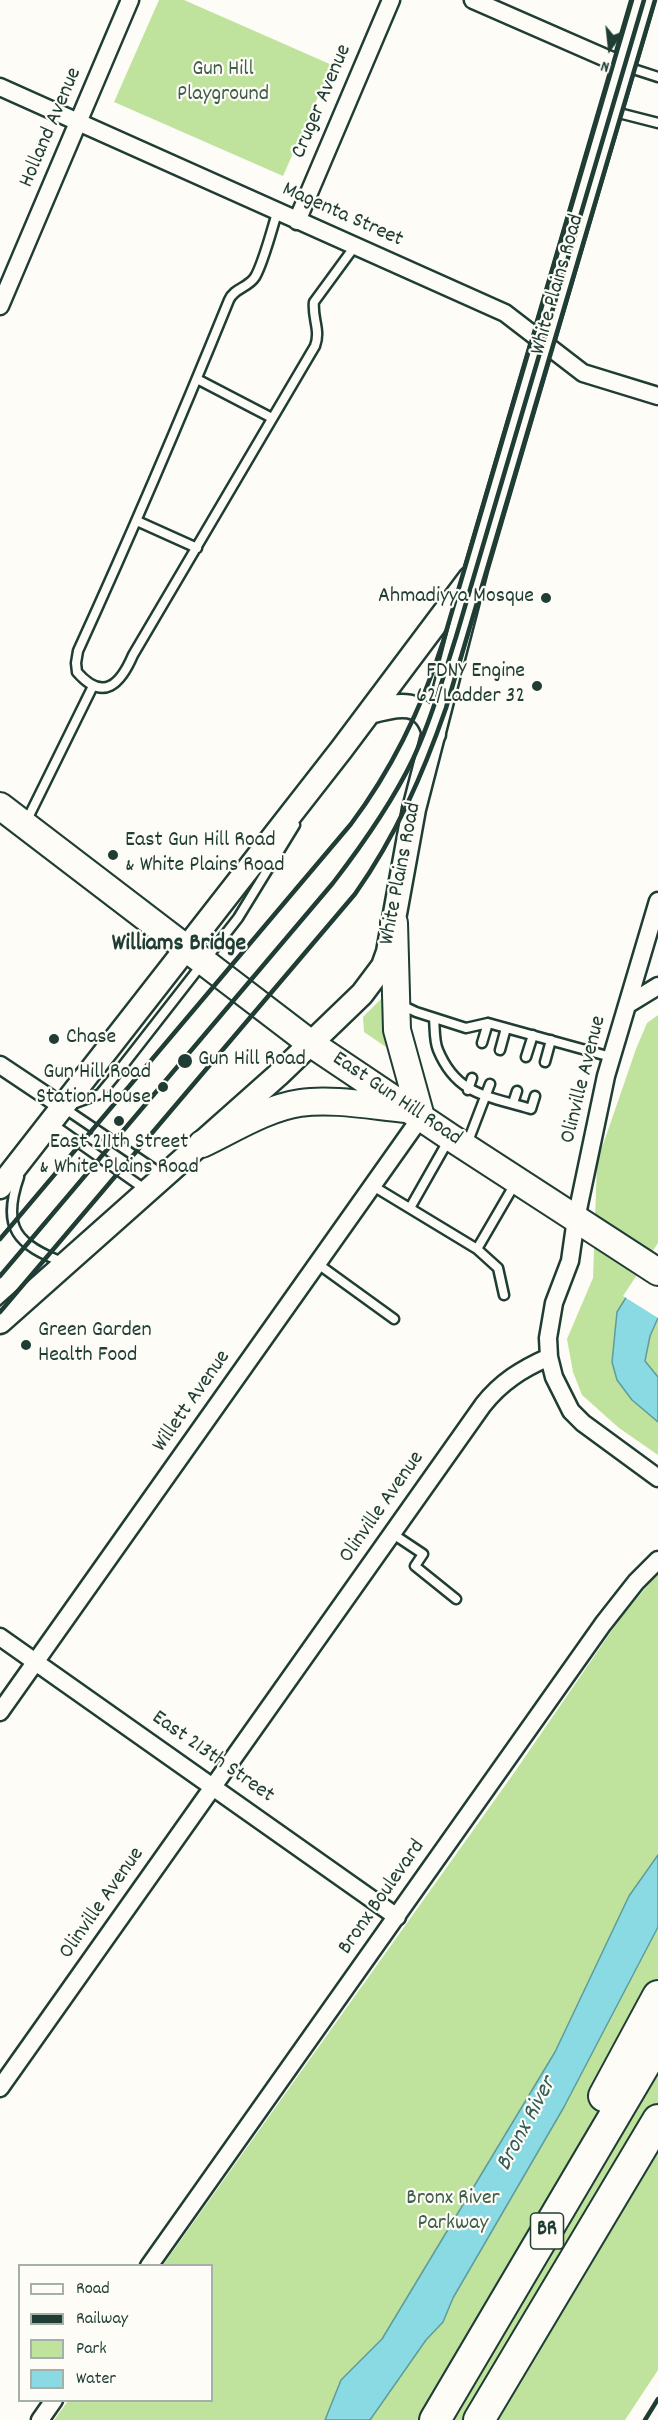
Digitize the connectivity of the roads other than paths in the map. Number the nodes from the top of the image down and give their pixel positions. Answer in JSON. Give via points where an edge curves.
{"nodes":[{"id":1,"x":130,"y":0,"type":"edge"},
{"id":2,"x":391,"y":0,"type":"edge"},
{"id":3,"x":473,"y":0,"type":"edge"},
{"id":4,"x":643,"y":0,"type":"edge"},
{"id":5,"x":624,"y":66,"type":"junction"},
{"id":6,"x":658,"y":76,"type":"edge"},
{"id":7,"x":0,"y":87,"type":"edge"},
{"id":8,"x":610,"y":111,"type":"junction"},
{"id":9,"x":79,"y":122,"type":"junction"},
{"id":10,"x":658,"y":123,"type":"edge"},
{"id":11,"x":277,"y":213,"type":"junction"},
{"id":12,"x":297,"y":222,"type":"junction"},
{"id":13,"x":355,"y":246,"type":"junction"},
{"id":14,"x":0,"y":306,"type":"edge"},
{"id":15,"x":543,"y":343,"type":"junction"},
{"id":16,"x":197,"y":379,"type":"junction"},
{"id":17,"x":658,"y":396,"type":"edge"},
{"id":18,"x":272,"y":418,"type":"junction"},
{"id":19,"x":137,"y":521,"type":"junction"},
{"id":20,"x":196,"y":548,"type":"junction"},
{"id":21,"x":476,"y":569,"type":"junction"},
{"id":22,"x":93,"y":686,"type":"junction"},
{"id":23,"x":370,"y":712,"type":"junction"},
{"id":24,"x":434,"y":734,"type":"junction"},
{"id":25,"x":0,"y":806,"type":"edge"},
{"id":26,"x":25,"y":825,"type":"junction"},
{"id":27,"x":658,"y":901,"type":"edge"},
{"id":28,"x":394,"y":923,"type":"junction"},
{"id":29,"x":196,"y":954,"type":"junction"},
{"id":30,"x":658,"y":986,"type":"edge"},
{"id":31,"x":395,"y":1002,"type":"junction"},
{"id":32,"x":627,"y":1005,"type":"junction"},
{"id":33,"x":434,"y":1018,"type":"junction"},
{"id":34,"x":488,"y":1023,"type":"junction"},
{"id":35,"x":506,"y":1028,"type":"junction"},
{"id":36,"x":533,"y":1035,"type":"junction"},
{"id":37,"x":551,"y":1040,"type":"junction"},
{"id":38,"x":310,"y":1042,"type":"junction"},
{"id":39,"x":482,"y":1043,"type":"dead end"},
{"id":40,"x":500,"y":1050,"type":"dead end"},
{"id":41,"x":526,"y":1057,"type":"dead end"},
{"id":42,"x":611,"y":1057,"type":"junction"},
{"id":43,"x":545,"y":1062,"type":"dead end"},
{"id":44,"x":0,"y":1065,"type":"edge"},
{"id":45,"x":472,"y":1078,"type":"dead end"},
{"id":46,"x":490,"y":1084,"type":"dead end"},
{"id":47,"x":468,"y":1090,"type":"junction"},
{"id":48,"x":517,"y":1090,"type":"dead end"},
{"id":49,"x":487,"y":1096,"type":"junction"},
{"id":50,"x":535,"y":1096,"type":"dead end"},
{"id":51,"x":513,"y":1103,"type":"junction"},
{"id":52,"x":415,"y":1113,"type":"junction"},
{"id":53,"x":57,"y":1115,"type":"junction"},
{"id":54,"x":458,"y":1142,"type":"junction"},
{"id":55,"x":202,"y":1144,"type":"junction"},
{"id":56,"x":28,"y":1151,"type":"junction"},
{"id":57,"x":166,"y":1177,"type":"junction"},
{"id":58,"x":517,"y":1181,"type":"junction"},
{"id":59,"x":373,"y":1186,"type":"junction"},
{"id":60,"x":0,"y":1187,"type":"edge"},
{"id":61,"x":148,"y":1192,"type":"junction"},
{"id":62,"x":410,"y":1208,"type":"junction"},
{"id":63,"x":576,"y":1219,"type":"junction"},
{"id":64,"x":477,"y":1249,"type":"junction"},
{"id":65,"x":68,"y":1264,"type":"junction"},
{"id":66,"x":318,"y":1264,"type":"junction"},
{"id":67,"x":658,"y":1272,"type":"edge"},
{"id":68,"x":504,"y":1295,"type":"dead end"},
{"id":69,"x":394,"y":1319,"type":"dead end"},
{"id":70,"x":0,"y":1322,"type":"edge"},
{"id":71,"x":549,"y":1358,"type":"junction"},
{"id":72,"x":658,"y":1478,"type":"edge"},
{"id":73,"x":393,"y":1534,"type":"junction"},
{"id":74,"x":658,"y":1560,"type":"edge"},
{"id":75,"x":456,"y":1599,"type":"dead end"},
{"id":76,"x":0,"y":1637,"type":"edge"},
{"id":77,"x":36,"y":1663,"type":"junction"},
{"id":78,"x":0,"y":1712,"type":"edge"},
{"id":79,"x":214,"y":1786,"type":"junction"},
{"id":80,"x":398,"y":1917,"type":"junction"},
{"id":81,"x":658,"y":1996,"type":"edge"},
{"id":82,"x":658,"y":2042,"type":"edge"},
{"id":83,"x":0,"y":2088,"type":"edge"},
{"id":84,"x":657,"y":2122,"type":"edge"},
{"id":85,"x":575,"y":2184,"type":"junction"},
{"id":86,"x":150,"y":2264,"type":"edge"},
{"id":87,"x":53,"y":2402,"type":"edge"},
{"id":88,"x":40,"y":2420,"type":"edge"},
{"id":89,"x":435,"y":2420,"type":"edge"},
{"id":90,"x":479,"y":2420,"type":"edge"}],
"edges":[{"from":1,"to":9,"type":"street","name":"Holland Avenue"},
{"from":2,"to":12,"type":"street","name":"Cruger Avenue"},
{"from":3,"to":5,"type":"street"},
{"from":4,"to":5,"type":"main road","name":"White Plains Road"},
{"from":5,"to":6,"type":"lane"},
{"from":5,"to":8,"type":"main road","name":"White Plains Road"},
{"from":7,"to":9,"type":"street","name":"Magenta Street"},
{"from":8,"to":10,"type":"lane"},
{"from":8,"to":15,"type":"main road","name":"White Plains Road"},
{"from":9,"to":11,"type":"street","name":"Magenta Street"},
{"from":9,"to":14,"type":"street","name":"Holland Avenue"},
{"from":11,"to":12,"type":"street","name":"Magenta Street"},
{"from":11,"to":16,"type":"lane","via":[[259,270],[252,281],[230,297]]},
{"from":12,"to":13,"type":"street","name":"Magenta Street"},
{"from":13,"to":15,"type":"street","name":"Magenta Street","via":[[505,313]]},
{"from":13,"to":18,"type":"lane","via":[[314,302],[318,337]]},
{"from":15,"to":17,"type":"street","name":"Magenta Street","via":[[583,373]]},
{"from":15,"to":21,"type":"main road","name":"White Plains Road"},
{"from":16,"to":18,"type":"lane"},
{"from":16,"to":19,"type":"lane"},
{"from":18,"to":20,"type":"lane"},
{"from":19,"to":20,"type":"lane"},
{"from":19,"to":22,"type":"lane","via":[[78,651],[77,672]]},
{"from":20,"to":22,"type":"lane","via":[[125,674],[110,686]]},
{"from":21,"to":23,"type":"main road","name":"White Plains Road"},
{"from":21,"to":24,"type":"main road","name":"White Plains Road"},
{"from":22,"to":26,"type":"lane"},
{"from":23,"to":24,"type":"main road","via":[[394,706],[418,709]]},
{"from":23,"to":29,"type":"main road","name":"White Plains Road"},
{"from":24,"to":28,"type":"main road","name":"White Plains Road","via":[[414,809]]},
{"from":25,"to":26,"type":"main road","name":"East Gun Hill Road"},
{"from":26,"to":29,"type":"main road","name":"East Gun Hill Road"},
{"from":27,"to":32,"type":"street","name":"Olinville Avenue"},
{"from":28,"to":31,"type":"main road"},
{"from":28,"to":38,"type":"main road","name":"White Plains Road","via":[[383,966],[345,1013]]},
{"from":29,"to":38,"type":"main road","name":"East Gun Hill Road"},
{"from":29,"to":53,"type":"main road","name":"White Plains Road"},
{"from":30,"to":32,"type":"street"},
{"from":31,"to":33,"type":"lane"},
{"from":31,"to":52,"type":"main road"},
{"from":32,"to":42,"type":"street","name":"Olinville Avenue"},
{"from":33,"to":34,"type":"lane","via":[[466,1028]]},
{"from":33,"to":47,"type":"lane","via":[[437,1049],[453,1076]]},
{"from":34,"to":35,"type":"lane"},
{"from":34,"to":39,"type":"lane"},
{"from":35,"to":36,"type":"lane"},
{"from":35,"to":40,"type":"lane"},
{"from":36,"to":37,"type":"lane"},
{"from":36,"to":41,"type":"lane"},
{"from":37,"to":42,"type":"lane"},
{"from":37,"to":43,"type":"lane"},
{"from":38,"to":52,"type":"main road","name":"East Gun Hill Road"},
{"from":38,"to":55,"type":"main road","name":"White Plains Road"},
{"from":42,"to":63,"type":"street","name":"Olinville Avenue"},
{"from":44,"to":53,"type":"street"},
{"from":45,"to":47,"type":"lane"},
{"from":46,"to":49,"type":"lane"},
{"from":47,"to":49,"type":"lane"},
{"from":48,"to":51,"type":"lane"},
{"from":49,"to":51,"type":"lane"},
{"from":49,"to":54,"type":"lane"},
{"from":50,"to":51,"type":"lane","via":[[531,1109]]},
{"from":52,"to":54,"type":"main road","name":"East Gun Hill Road"},
{"from":52,"to":55,"type":"main road","via":[[300,1103],[263,1115]]},
{"from":52,"to":59,"type":"street","name":"Willett Avenue"},
{"from":53,"to":56,"type":"main road","name":"White Plains Road"},
{"from":53,"to":57,"type":"lane"},
{"from":53,"to":61,"type":"lane"},
{"from":54,"to":58,"type":"main road","name":"East Gun Hill Road"},
{"from":54,"to":62,"type":"lane"},
{"from":55,"to":57,"type":"main road","name":"White Plains Road"},
{"from":56,"to":60,"type":"main road","name":"White Plains Road"},
{"from":56,"to":65,"type":"lane","name":"White Plains Road","via":[[11,1197],[12,1221],[30,1246]]},
{"from":57,"to":61,"type":"main road","name":"White Plains Road"},
{"from":58,"to":63,"type":"main road","name":"East Gun Hill Road"},
{"from":58,"to":64,"type":"lane"},
{"from":59,"to":62,"type":"lane"},
{"from":59,"to":66,"type":"street","name":"Willett Avenue"},
{"from":61,"to":65,"type":"main road","name":"White Plains Road"},
{"from":62,"to":64,"type":"lane"},
{"from":63,"to":67,"type":"main road","name":"East Gun Hill Road"},
{"from":63,"to":71,"type":"street","name":"Olinville Avenue","via":[[570,1261],[550,1317]]},
{"from":64,"to":68,"type":"lane","via":[[498,1268]]},
{"from":65,"to":70,"type":"main road","name":"White Plains Road"},
{"from":66,"to":69,"type":"lane"},
{"from":66,"to":77,"type":"street","name":"Willett Avenue"},
{"from":71,"to":72,"type":"street","via":[[561,1394],[577,1418]]},
{"from":71,"to":73,"type":"street","name":"Olinville Avenue","via":[[518,1372],[492,1393]]},
{"from":73,"to":75,"type":"lane","via":[[423,1554],[414,1566]]},
{"from":73,"to":79,"type":"street","name":"Olinville Avenue"},
{"from":74,"to":80,"type":"street","name":"Bronx Boulevard","via":[[603,1624]]},
{"from":76,"to":77,"type":"street","name":"East 213th Street"},
{"from":77,"to":78,"type":"street","name":"Willett Avenue"},
{"from":77,"to":79,"type":"street","name":"East 213th Street"},
{"from":79,"to":80,"type":"street","name":"East 213th Street"},
{"from":79,"to":83,"type":"street","name":"Olinville Avenue"},
{"from":80,"to":86,"type":"street","name":"Bronx Boulevard"},
{"from":81,"to":85,"type":"highway","via":[[607,2091]]},
{"from":82,"to":85,"type":"highway","number":"BR"},
{"from":84,"to":90,"type":"highway","number":"BR"},
{"from":85,"to":89,"type":"highway","number":"BR"},
{"from":87,"to":88,"type":"street"}]}
